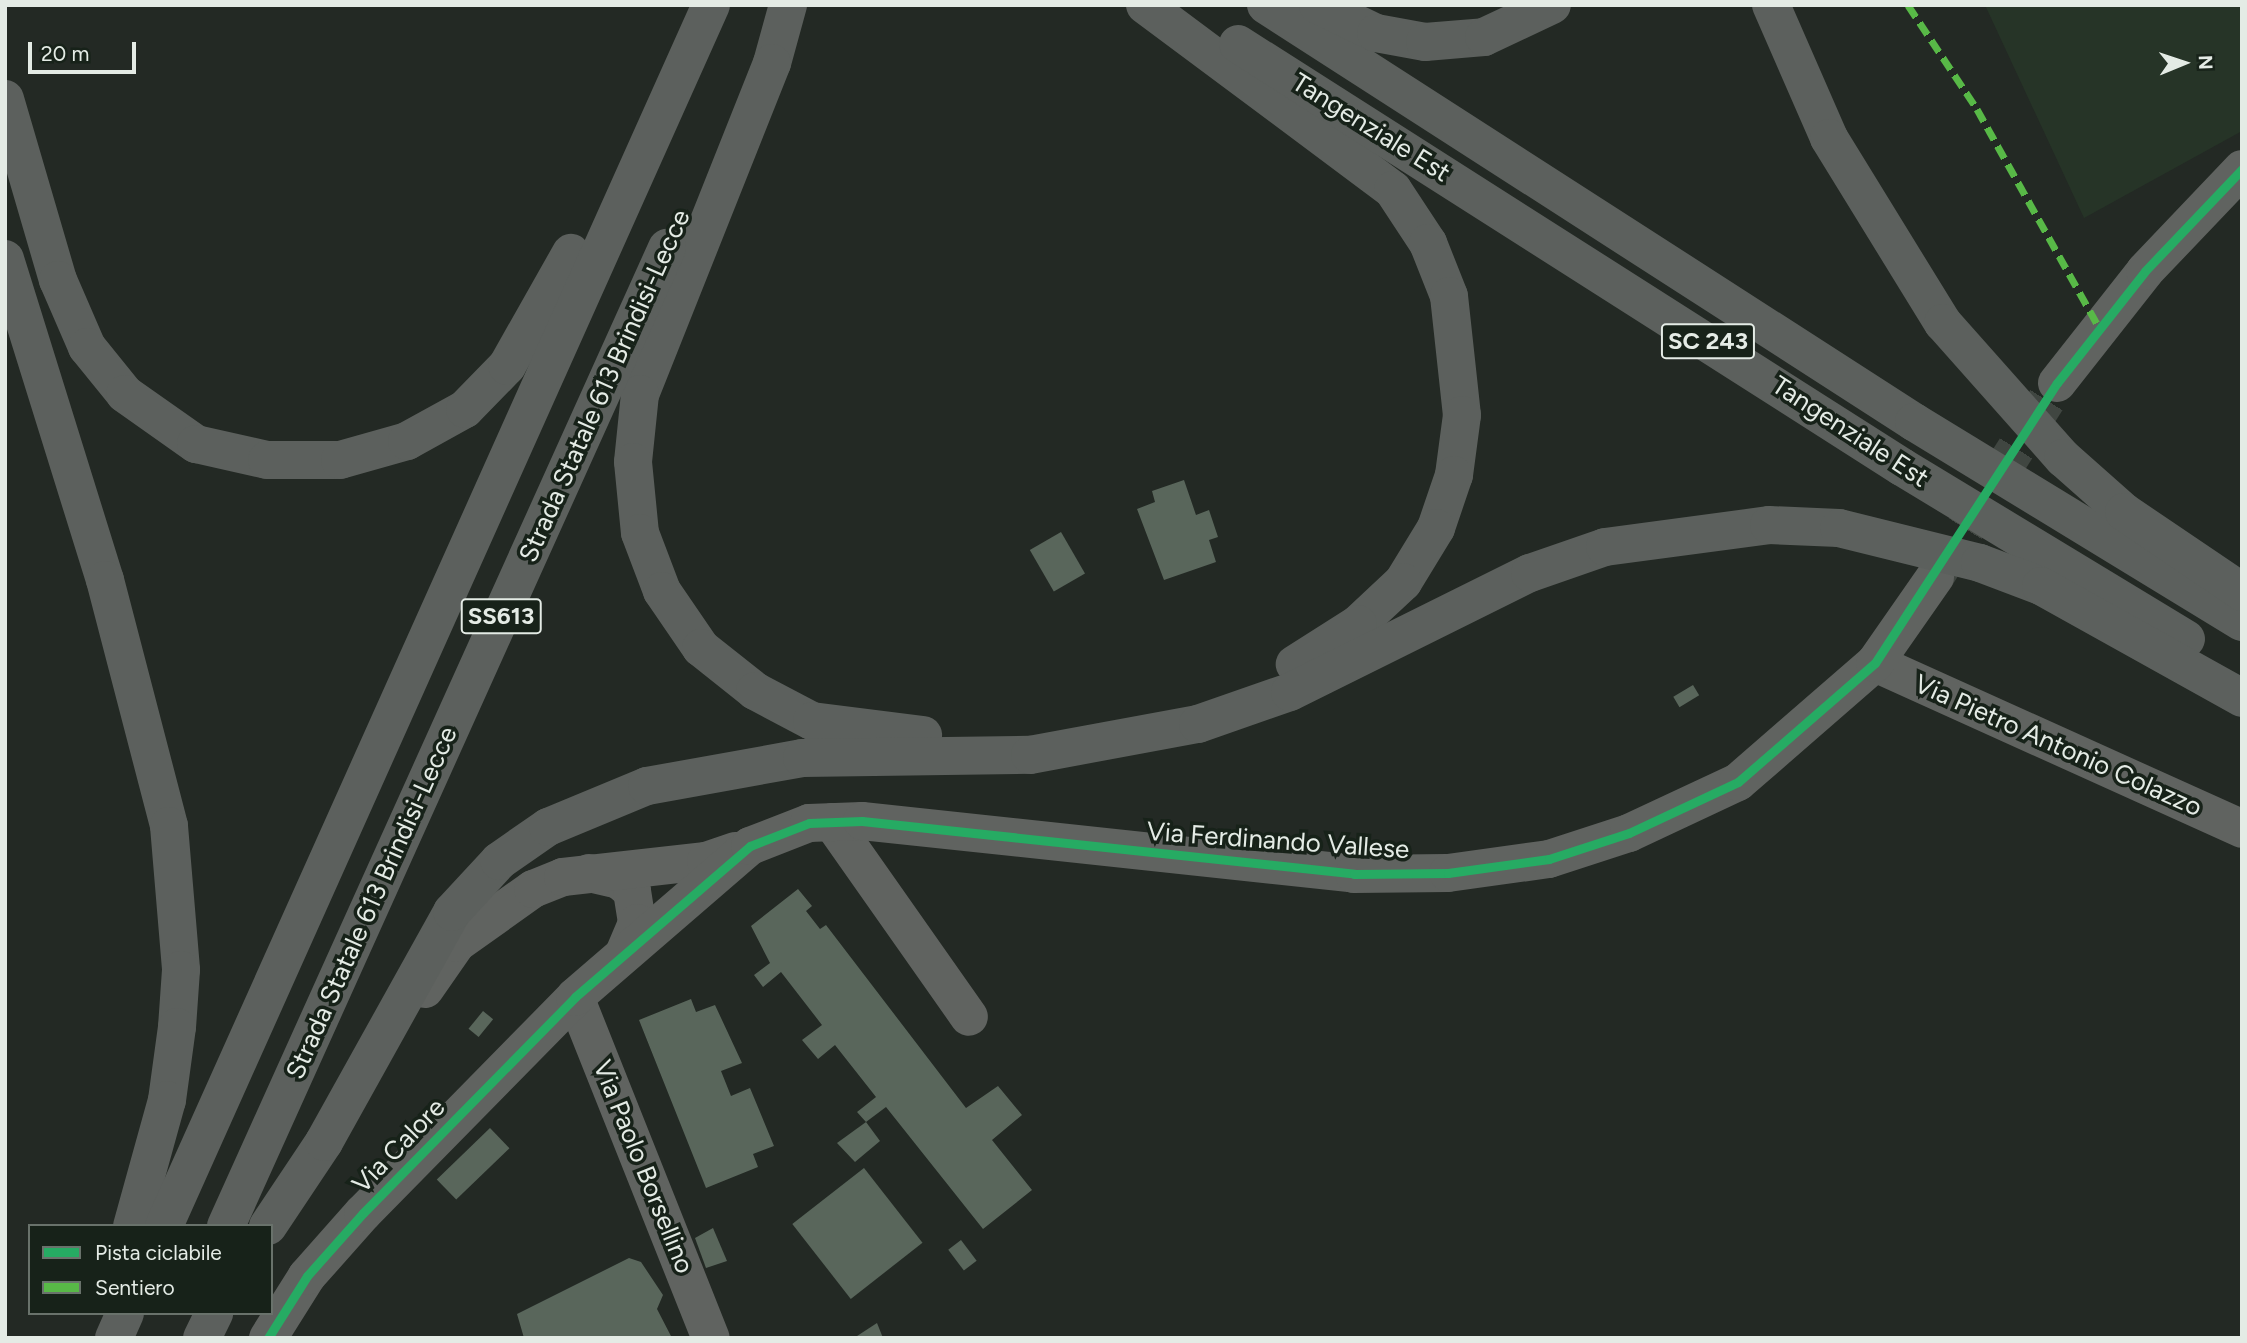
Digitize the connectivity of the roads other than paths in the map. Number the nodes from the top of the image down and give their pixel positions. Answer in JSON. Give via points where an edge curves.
{"nodes":[{"id":1,"x":691,"y":5,"type":"edge"},
{"id":2,"x":711,"y":5,"type":"edge"},
{"id":3,"x":777,"y":5,"type":"edge"},
{"id":4,"x":788,"y":5,"type":"edge"},
{"id":5,"x":1145,"y":5,"type":"edge"},
{"id":6,"x":1177,"y":5,"type":"edge"},
{"id":7,"x":1266,"y":5,"type":"edge"},
{"id":8,"x":1318,"y":5,"type":"edge"},
{"id":9,"x":1552,"y":5,"type":"edge"},
{"id":10,"x":1771,"y":5,"type":"edge"},
{"id":11,"x":5,"y":99,"type":"edge"},
{"id":12,"x":2242,"y":169,"type":"edge"},
{"id":13,"x":5,"y":259,"type":"edge"},
{"id":14,"x":2057,"y":383,"type":"tunnel mouth"},
{"id":15,"x":1935,"y":577,"type":"tunnel mouth"},
{"id":16,"x":2242,"y":592,"type":"edge"},
{"id":17,"x":2242,"y":622,"type":"edge"},
{"id":18,"x":1875,"y":663,"type":"junction"},
{"id":19,"x":2242,"y":673,"type":"edge"},
{"id":20,"x":2242,"y":698,"type":"edge"},
{"id":21,"x":832,"y":822,"type":"junction"},
{"id":22,"x":2242,"y":829,"type":"edge"},
{"id":23,"x":750,"y":846,"type":"junction"},
{"id":24,"x":589,"y":873,"type":"junction"},
{"id":25,"x":624,"y":953,"type":"junction"},
{"id":26,"x":575,"y":997,"type":"junction"},
{"id":27,"x":969,"y":1017,"type":"dead end"},
{"id":28,"x":357,"y":1083,"type":"junction"},
{"id":29,"x":133,"y":1224,"type":"edge"},
{"id":30,"x":165,"y":1224,"type":"edge"},
{"id":31,"x":227,"y":1224,"type":"edge"},
{"id":32,"x":269,"y":1224,"type":"edge"},
{"id":33,"x":96,"y":1315,"type":"edge"},
{"id":34,"x":124,"y":1315,"type":"edge"},
{"id":35,"x":185,"y":1315,"type":"edge"},
{"id":36,"x":213,"y":1315,"type":"edge"},
{"id":37,"x":87,"y":1338,"type":"edge"},
{"id":38,"x":114,"y":1338,"type":"edge"},
{"id":39,"x":175,"y":1338,"type":"edge"},
{"id":40,"x":202,"y":1338,"type":"edge"},
{"id":41,"x":268,"y":1338,"type":"edge"},
{"id":42,"x":711,"y":1338,"type":"edge"}],
"edges":[{"from":1,"to":11,"type":"highway","via":[[541,316],[507,366],[465,409],[407,441],[340,460],[267,460],[196,444],[125,394],[87,347],[58,279]]},
{"from":2,"to":30,"type":"highway","number":"SS613"},
{"from":3,"to":31,"type":"highway","name":"Strada Statale 613 Brindisi-Lecce","number":"SS613"},
{"from":4,"to":5,"type":"highway","via":[[772,63],[640,394],[633,462],[640,533],[662,591],[701,648],[755,691],[812,721],[882,734],[979,736],[1189,702],[1313,656],[1403,582],[1436,528],[1454,475],[1462,415],[1460,356],[1449,296],[1428,243],[1393,190],[1348,150]]},
{"from":6,"to":19,"type":"highway","name":"Tangenziale Est","number":"SC 243","via":[[1902,467]]},
{"from":7,"to":17,"type":"highway","name":"Tangenziale Est","number":"SC 243","via":[[1914,422]]},
{"from":8,"to":9,"type":"highway","via":[[1376,33],[1425,42],[1484,37]]},
{"from":10,"to":16,"type":"highway","via":[[1829,138],[1943,323],[2063,458],[2124,512]]},
{"from":12,"to":14,"type":"street","via":[[2145,271]]},
{"from":13,"to":29,"type":"highway","via":[[109,592],[169,826],[181,970],[177,1027],[167,1100]]},
{"from":15,"to":18,"type":"street","name":"Via Ferdinando Vallese"},
{"from":18,"to":21,"type":"street","name":"Via Ferdinando Vallese","via":[[1738,782],[1629,832],[1549,859],[1448,873],[1354,874]]},
{"from":18,"to":22,"type":"street","name":"Via Pietro Antonio Colazzo"},
{"from":20,"to":28,"type":"highway","via":[[2040,586],[1904,542],[1839,528],[1769,525],[1605,547],[1530,573],[1290,692],[1198,724],[1030,755],[802,758],[718,768],[596,806],[548,827],[499,861],[452,912]]},
{"from":21,"to":23,"type":"street","name":"Via Ferdinando Vallese","via":[[809,823]]},
{"from":21,"to":27,"type":"street"},
{"from":23,"to":24,"type":"street","via":[[706,861]]},
{"from":23,"to":25,"type":"street","name":"Via Ferdinando Vallese"},
{"from":24,"to":25,"type":"street","via":[[619,880],[632,891],[637,923]]},
{"from":24,"to":28,"type":"street","via":[[533,889],[457,943]]},
{"from":25,"to":26,"type":"street","name":"Via Ferdinando Vallese"},
{"from":26,"to":41,"type":"street","name":"Via Calore","via":[[363,1213],[307,1276]]},
{"from":26,"to":42,"type":"street","name":"Via Paolo Borsellino"},
{"from":28,"to":32,"type":"highway"},
{"from":33,"to":37,"type":"highway"},
{"from":34,"to":38,"type":"highway"},
{"from":35,"to":39,"type":"highway"},
{"from":36,"to":40,"type":"highway"}]}
